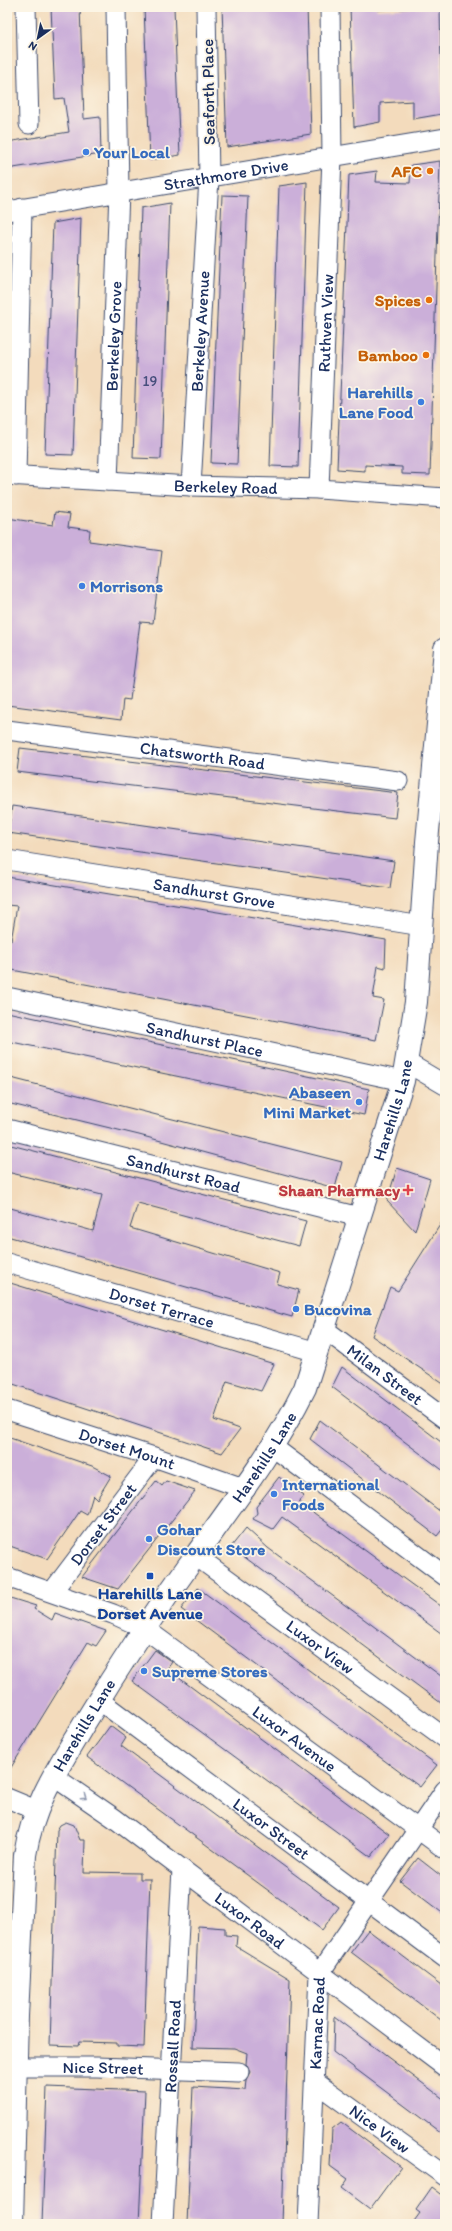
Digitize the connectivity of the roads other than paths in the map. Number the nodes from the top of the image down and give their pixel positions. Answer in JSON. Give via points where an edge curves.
{"nodes":[{"id":1,"x":26,"y":7,"type":"edge"},
{"id":2,"x":116,"y":7,"type":"edge"},
{"id":3,"x":206,"y":7,"type":"edge"},
{"id":4,"x":330,"y":7,"type":"edge"},
{"id":5,"x":29,"y":124,"type":"dead end"},
{"id":6,"x":445,"y":138,"type":"edge"},
{"id":7,"x":332,"y":157,"type":"junction"},
{"id":8,"x":210,"y":178,"type":"junction"},
{"id":9,"x":118,"y":192,"type":"junction"},
{"id":10,"x":15,"y":210,"type":"edge"},
{"id":11,"x":11,"y":475,"type":"edge"},
{"id":12,"x":108,"y":480,"type":"junction"},
{"id":13,"x":191,"y":486,"type":"junction"},
{"id":14,"x":319,"y":489,"type":"junction"},
{"id":15,"x":445,"y":498,"type":"edge"},
{"id":16,"x":445,"y":649,"type":"edge"},
{"id":17,"x":442,"y":724,"type":"edge"},
{"id":18,"x":7,"y":730,"type":"edge"},
{"id":19,"x":398,"y":781,"type":"dead end"},
{"id":20,"x":7,"y":860,"type":"edge"},
{"id":21,"x":422,"y":926,"type":"junction"},
{"id":22,"x":7,"y":997,"type":"edge"},
{"id":23,"x":404,"y":1071,"type":"junction"},
{"id":24,"x":445,"y":1085,"type":"edge"},
{"id":25,"x":7,"y":1129,"type":"edge"},
{"id":26,"x":359,"y":1217,"type":"junction"},
{"id":27,"x":7,"y":1263,"type":"edge"},
{"id":28,"x":324,"y":1329,"type":"junction"},
{"id":29,"x":317,"y":1352,"type":"junction"},
{"id":30,"x":7,"y":1410,"type":"edge"},
{"id":31,"x":445,"y":1420,"type":"edge"},
{"id":32,"x":273,"y":1447,"type":"junction"},
{"id":33,"x":154,"y":1457,"type":"junction"},
{"id":34,"x":246,"y":1489,"type":"junction"},
{"id":35,"x":196,"y":1556,"type":"junction"},
{"id":36,"x":443,"y":1571,"type":"edge"},
{"id":37,"x":7,"y":1577,"type":"edge"},
{"id":38,"x":52,"y":1592,"type":"junction"},
{"id":39,"x":144,"y":1628,"type":"junction"},
{"id":40,"x":98,"y":1700,"type":"junction"},
{"id":41,"x":445,"y":1738,"type":"edge"},
{"id":42,"x":53,"y":1776,"type":"junction"},
{"id":43,"x":445,"y":1790,"type":"edge"},
{"id":44,"x":7,"y":1798,"type":"edge"},
{"id":45,"x":36,"y":1810,"type":"junction"},
{"id":46,"x":418,"y":1829,"type":"junction"},
{"id":47,"x":445,"y":1849,"type":"edge"},
{"id":48,"x":182,"y":1869,"type":"junction"},
{"id":49,"x":369,"y":1901,"type":"junction"},
{"id":50,"x":445,"y":1958,"type":"edge"},
{"id":51,"x":319,"y":1974,"type":"junction"},
{"id":52,"x":16,"y":2066,"type":"junction"},
{"id":53,"x":445,"y":2067,"type":"edge"},
{"id":54,"x":170,"y":2069,"type":"junction"},
{"id":55,"x":239,"y":2072,"type":"dead end"},
{"id":56,"x":315,"y":2082,"type":"junction"},
{"id":57,"x":445,"y":2176,"type":"edge"},
{"id":58,"x":12,"y":2224,"type":"edge"},
{"id":59,"x":163,"y":2224,"type":"edge"},
{"id":60,"x":308,"y":2224,"type":"edge"}],
"edges":[{"from":1,"to":5,"type":"street"},
{"from":2,"to":9,"type":"street","name":"Berkeley Grove"},
{"from":3,"to":8,"type":"street","name":"Seaforth Place"},
{"from":4,"to":7,"type":"street","name":"Ruthven View"},
{"from":6,"to":7,"type":"street","name":"Strathmore Drive"},
{"from":7,"to":8,"type":"street","name":"Strathmore Drive"},
{"from":7,"to":14,"type":"street","name":"Ruthven View"},
{"from":8,"to":9,"type":"street","name":"Strathmore Drive"},
{"from":8,"to":13,"type":"street","name":"Berkeley Avenue"},
{"from":9,"to":10,"type":"street","name":"Strathmore Drive"},
{"from":9,"to":12,"type":"street","name":"Berkeley Grove"},
{"from":10,"to":11,"type":"street"},
{"from":11,"to":12,"type":"street","name":"Berkeley Road"},
{"from":12,"to":13,"type":"street","name":"Berkeley Road"},
{"from":13,"to":14,"type":"street","name":"Berkeley Road"},
{"from":14,"to":15,"type":"street","name":"Berkeley Road"},
{"from":16,"to":17,"type":"main road","name":"Harehills Lane"},
{"from":17,"to":21,"type":"main road","name":"Harehills Lane","via":[[427,842]]},
{"from":18,"to":19,"type":"street","name":"Chatsworth Road"},
{"from":20,"to":21,"type":"street","name":"Sandhurst Grove"},
{"from":21,"to":23,"type":"main road","name":"Harehills Lane","via":[[416,1002]]},
{"from":22,"to":23,"type":"street","name":"Sandhurst Place"},
{"from":23,"to":24,"type":"street","name":"Sandhurst Place"},
{"from":23,"to":26,"type":"main road","name":"Harehills Lane"},
{"from":25,"to":26,"type":"street","name":"Sandhurst Road"},
{"from":26,"to":28,"type":"main road","name":"Harehills Lane"},
{"from":27,"to":29,"type":"street","name":"Dorset Terrace"},
{"from":28,"to":29,"type":"main road","name":"Harehills Lane"},
{"from":28,"to":31,"type":"street","name":"Milan Street"},
{"from":29,"to":32,"type":"main road","name":"Harehills Lane","via":[[305,1388]]},
{"from":30,"to":33,"type":"street","name":"Dorset Mount"},
{"from":32,"to":34,"type":"main road","name":"Harehills Lane"},
{"from":32,"to":36,"type":"street"},
{"from":33,"to":34,"type":"street","name":"Dorset Mount"},
{"from":33,"to":38,"type":"street","name":"Dorset Street"},
{"from":34,"to":35,"type":"main road","name":"Harehills Lane"},
{"from":35,"to":39,"type":"main road","name":"Harehills Lane"},
{"from":35,"to":41,"type":"street","name":"Luxor View"},
{"from":37,"to":38,"type":"street","name":"Luxor Avenue"},
{"from":38,"to":39,"type":"street","name":"Luxor Avenue"},
{"from":39,"to":40,"type":"main road","name":"Harehills Lane"},
{"from":39,"to":46,"type":"street","name":"Luxor Avenue"},
{"from":40,"to":42,"type":"main road","name":"Harehills Lane"},
{"from":40,"to":49,"type":"street","name":"Luxor Street"},
{"from":42,"to":45,"type":"main road","name":"Harehills Lane"},
{"from":42,"to":48,"type":"street","name":"Luxor Road","one_way":true},
{"from":43,"to":46,"type":"street","name":"Karnac Road"},
{"from":44,"to":45,"type":"street"},
{"from":45,"to":52,"type":"main road","name":"Harehills Lane","via":[[28,1833],[25,1855]]},
{"from":46,"to":47,"type":"street","name":"Luxor Avenue"},
{"from":46,"to":49,"type":"street","name":"Karnac Road"},
{"from":48,"to":51,"type":"street","name":"Luxor Road"},
{"from":48,"to":54,"type":"street","name":"Rossall Road"},
{"from":49,"to":50,"type":"street","name":"Luxor Street"},
{"from":49,"to":51,"type":"street","name":"Karnac Road"},
{"from":51,"to":53,"type":"street","name":"Luxor Road"},
{"from":51,"to":56,"type":"street","name":"Karnac Road"},
{"from":52,"to":54,"type":"street","name":"Nice Street"},
{"from":52,"to":58,"type":"main road","name":"Harehills Lane"},
{"from":54,"to":55,"type":"street","name":"Nice Street"},
{"from":54,"to":59,"type":"street","name":"Rossall Road"},
{"from":56,"to":57,"type":"street","name":"Nice View"},
{"from":56,"to":60,"type":"street","name":"Karnac Road"}]}
